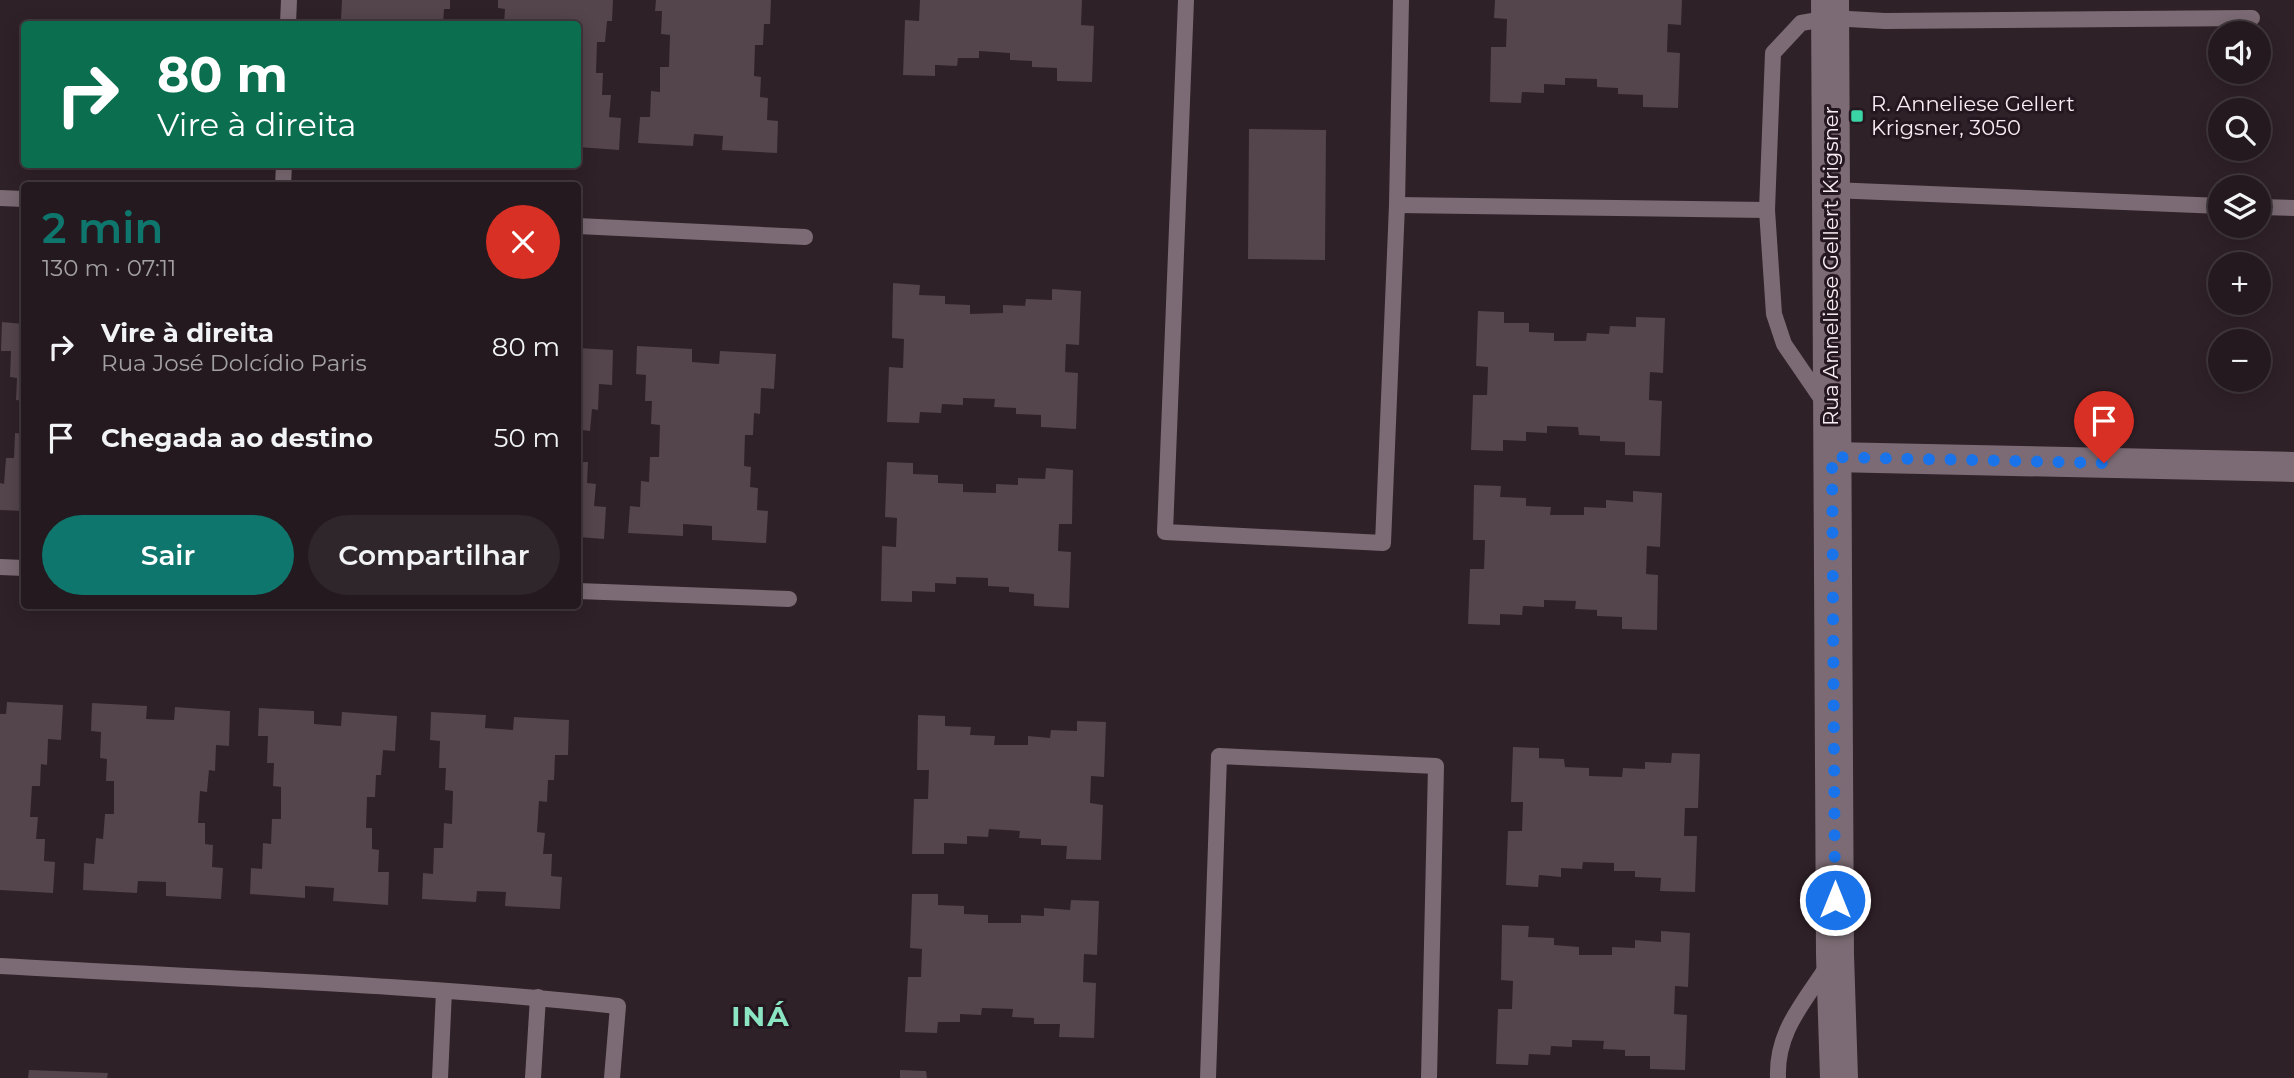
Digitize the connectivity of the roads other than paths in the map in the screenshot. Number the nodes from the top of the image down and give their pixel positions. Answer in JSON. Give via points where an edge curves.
{"nodes":[{"id":1,"x":289,"y":0,"type":"edge"},
{"id":2,"x":1186,"y":0,"type":"edge"},
{"id":3,"x":1401,"y":0,"type":"edge"},
{"id":4,"x":1830,"y":9,"type":"edge"},
{"id":5,"x":2252,"y":18,"type":"dead end"},
{"id":6,"x":288,"y":21,"type":"edge"},
{"id":7,"x":1831,"y":190,"type":"junction"},
{"id":8,"x":0,"y":198,"type":"edge"},
{"id":9,"x":21,"y":199,"type":"edge"},
{"id":10,"x":1397,"y":205,"type":"junction"},
{"id":11,"x":2208,"y":205,"type":"edge"},
{"id":12,"x":2271,"y":207,"type":"edge"},
{"id":13,"x":2294,"y":208,"type":"edge"},
{"id":14,"x":1767,"y":210,"type":"junction"},
{"id":15,"x":581,"y":226,"type":"edge"},
{"id":16,"x":806,"y":237,"type":"dead end"},
{"id":17,"x":1832,"y":416,"type":"junction"},
{"id":18,"x":1832,"y":457,"type":"junction"},
{"id":19,"x":2294,"y":467,"type":"edge"},
{"id":20,"x":0,"y":567,"type":"edge"},
{"id":21,"x":21,"y":568,"type":"edge"},
{"id":22,"x":581,"y":591,"type":"edge"},
{"id":23,"x":789,"y":599,"type":"dead end"},
{"id":24,"x":1835,"y":955,"type":"junction"},
{"id":25,"x":0,"y":966,"type":"edge"},
{"id":26,"x":444,"y":991,"type":"junction"},
{"id":27,"x":538,"y":997,"type":"junction"},
{"id":28,"x":440,"y":1078,"type":"edge"},
{"id":29,"x":533,"y":1078,"type":"edge"},
{"id":30,"x":612,"y":1078,"type":"edge"},
{"id":31,"x":1208,"y":1078,"type":"edge"},
{"id":32,"x":1430,"y":1078,"type":"edge"},
{"id":33,"x":1778,"y":1078,"type":"edge"},
{"id":34,"x":1839,"y":1078,"type":"edge"}],
"edges":[{"from":1,"to":6,"type":"lane"},
{"from":2,"to":10,"type":"lane","via":[[1165,532],[1383,542]]},
{"from":3,"to":10,"type":"lane"},
{"from":4,"to":5,"type":"lane","via":[[1885,21]]},
{"from":4,"to":7,"type":"main road","name":"Rua Anneliese Gellert Krigsner"},
{"from":4,"to":14,"type":"lane","via":[[1801,23],[1773,53]]},
{"from":7,"to":11,"type":"lane"},
{"from":7,"to":17,"type":"main road","name":"Rua Anneliese Gellert Krigsner"},
{"from":8,"to":9,"type":"lane"},
{"from":10,"to":14,"type":"lane"},
{"from":12,"to":13,"type":"lane"},
{"from":14,"to":17,"type":"lane","via":[[1774,314],[1784,344]]},
{"from":15,"to":16,"type":"lane"},
{"from":17,"to":18,"type":"main road","name":"Rua Anneliese Gellert Krigsner"},
{"from":18,"to":19,"type":"street"},
{"from":18,"to":24,"type":"main road","name":"Rua Anneliese Gellert Krigsner"},
{"from":20,"to":21,"type":"lane"},
{"from":22,"to":23,"type":"lane"},
{"from":24,"to":33,"type":"lane","via":[[1784,1033],[1777,1059]]},
{"from":24,"to":34,"type":"main road","name":"Rua Anneliese Gellert Krigsner"},
{"from":25,"to":26,"type":"lane"},
{"from":26,"to":27,"type":"lane"},
{"from":26,"to":28,"type":"lane"},
{"from":27,"to":29,"type":"lane"},
{"from":27,"to":30,"type":"lane","via":[[618,1006]]},
{"from":31,"to":32,"type":"lane","via":[[1219,756],[1436,766]]}]}
